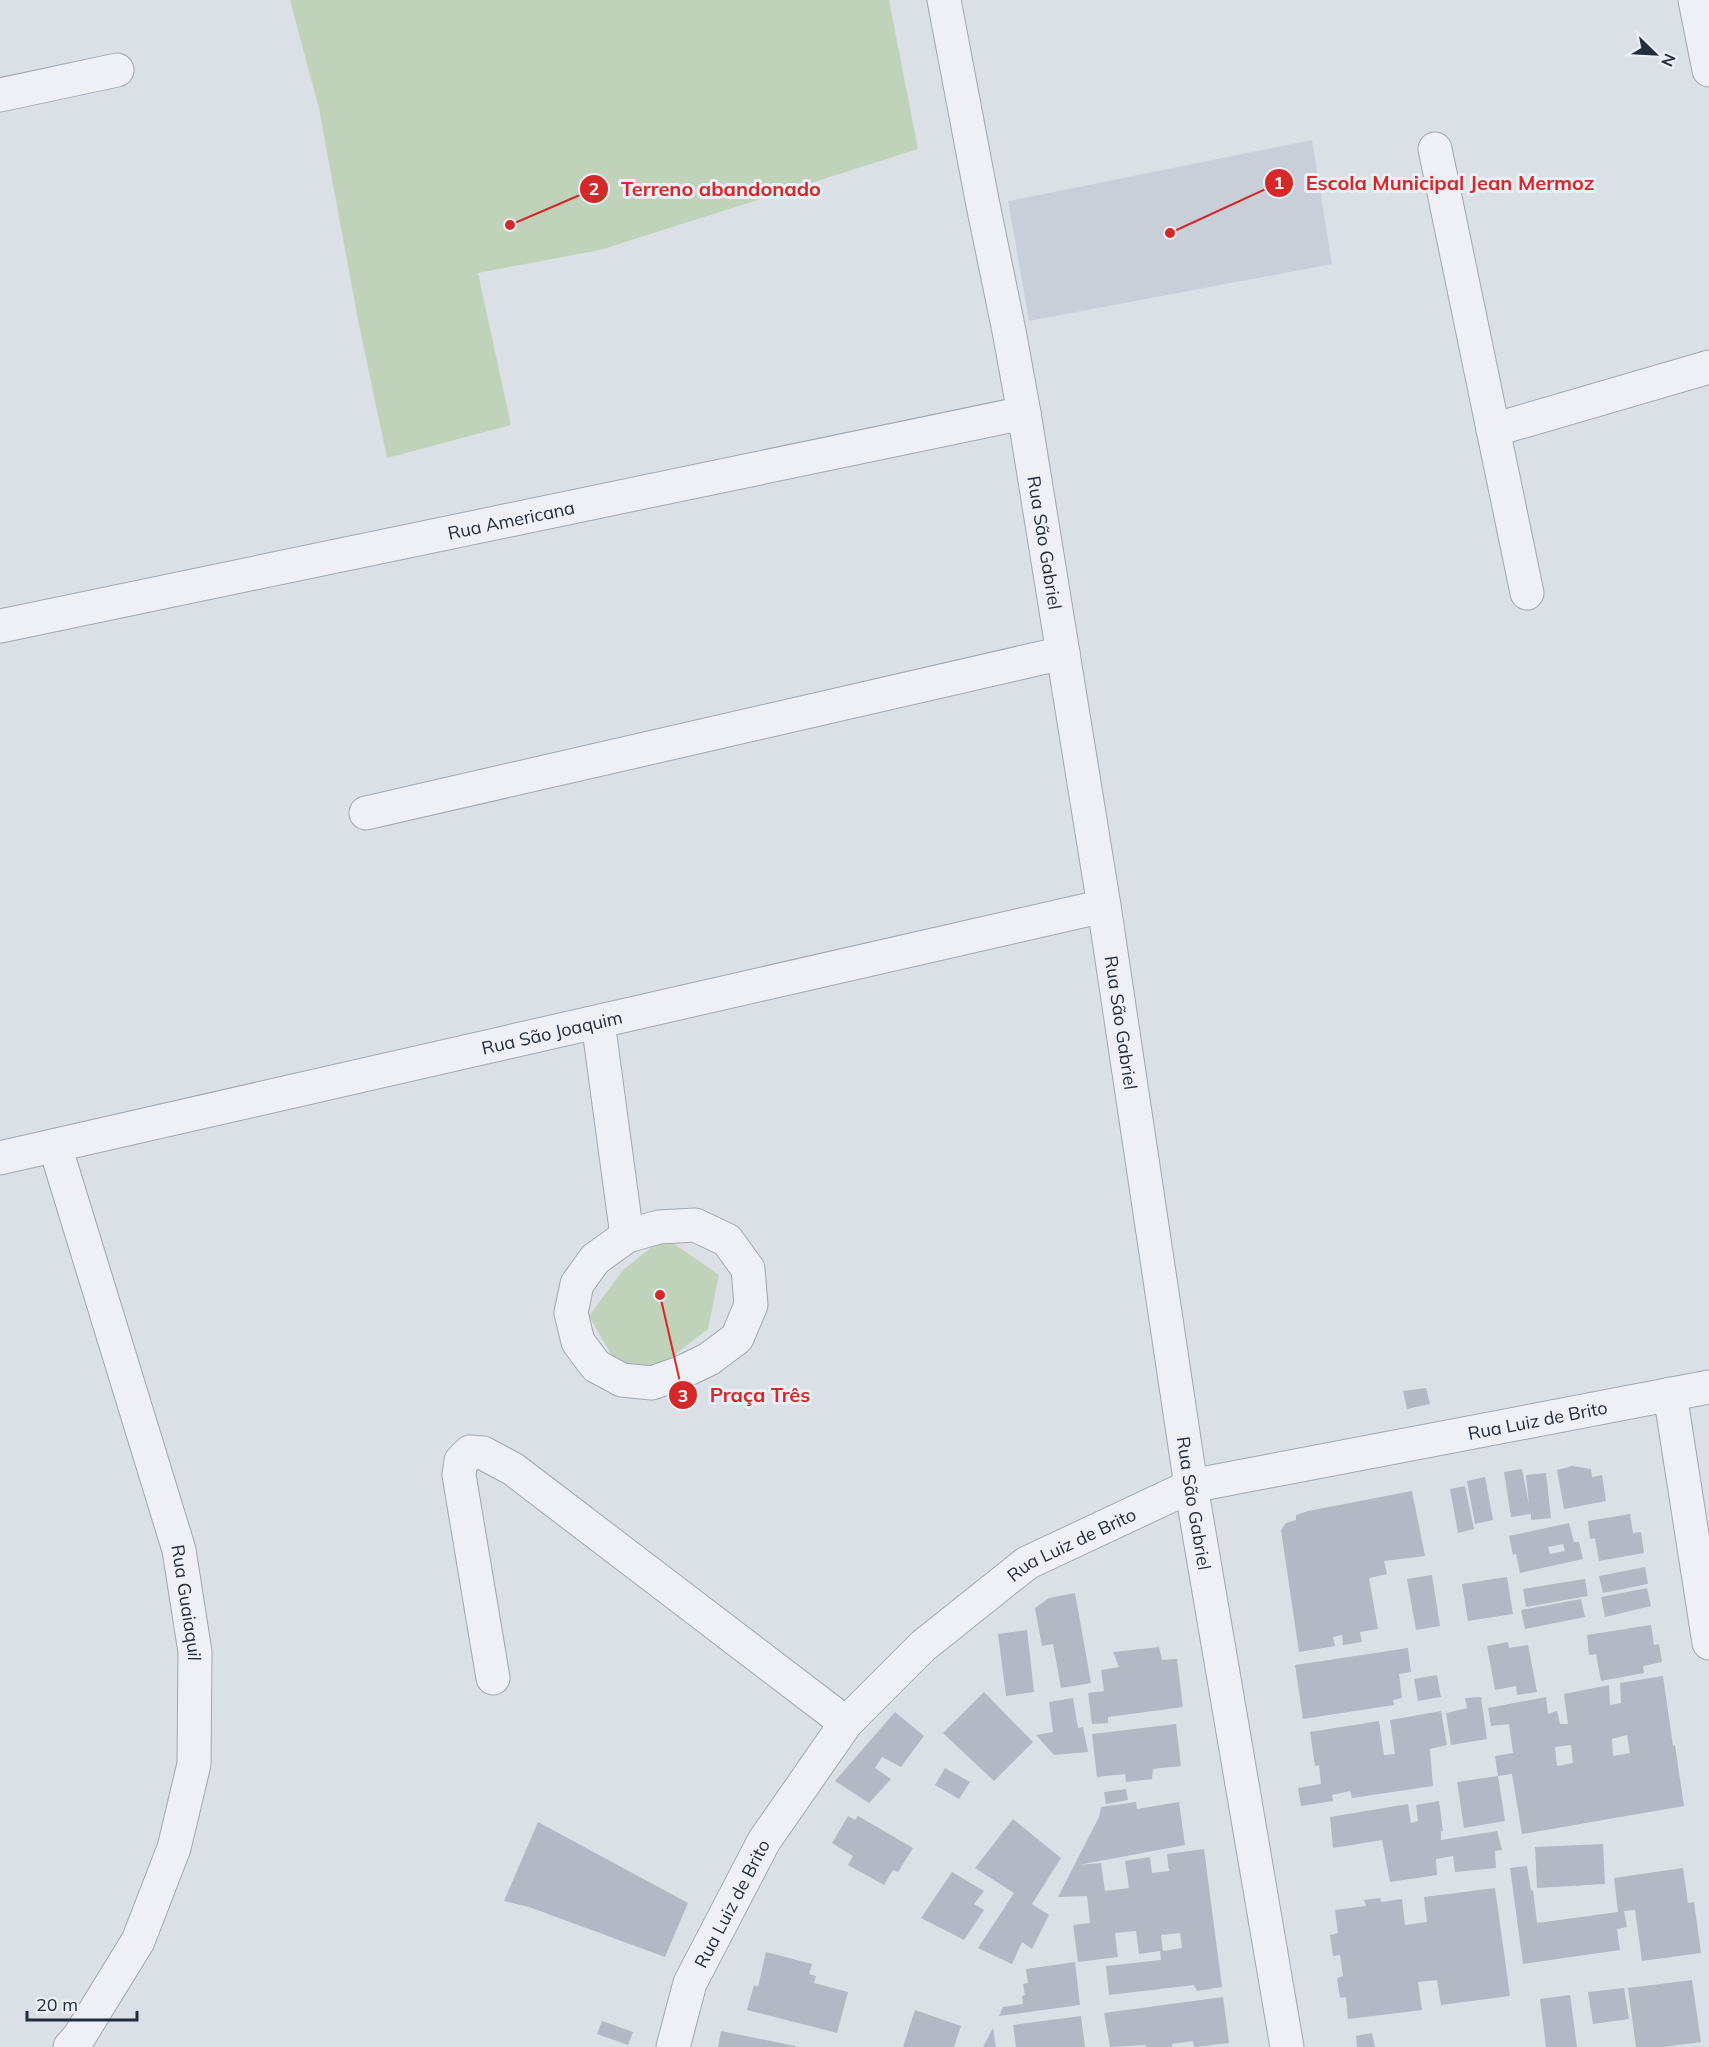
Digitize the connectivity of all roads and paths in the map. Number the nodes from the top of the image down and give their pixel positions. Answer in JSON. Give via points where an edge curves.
{"nodes":[{"id":1,"x":944,"y":0,"type":"edge"},
{"id":2,"x":1695,"y":0,"type":"edge"},
{"id":3,"x":117,"y":70,"type":"dead end"},
{"id":4,"x":1709,"y":70,"type":"edge"},
{"id":5,"x":0,"y":95,"type":"edge"},
{"id":6,"x":1435,"y":149,"type":"dead end"},
{"id":7,"x":1709,"y":367,"type":"edge"},
{"id":8,"x":1024,"y":413,"type":"junction"},
{"id":9,"x":1493,"y":430,"type":"junction"},
{"id":10,"x":1527,"y":593,"type":"dead end"},
{"id":11,"x":0,"y":626,"type":"edge"},
{"id":12,"x":1063,"y":653,"type":"junction"},
{"id":13,"x":366,"y":813,"type":"dead end"},
{"id":14,"x":1104,"y":906,"type":"junction"},
{"id":15,"x":598,"y":1022,"type":"junction"},
{"id":16,"x":55,"y":1146,"type":"junction"},
{"id":17,"x":0,"y":1158,"type":"edge"},
{"id":18,"x":627,"y":1236,"type":"junction"},
{"id":19,"x":1709,"y":1387,"type":"edge"},
{"id":20,"x":1670,"y":1394,"type":"junction"},
{"id":21,"x":1191,"y":1486,"type":"junction"},
{"id":22,"x":1709,"y":1643,"type":"edge"},
{"id":23,"x":493,"y":1678,"type":"dead end"},
{"id":24,"x":846,"y":1723,"type":"junction"},
{"id":25,"x":70,"y":2047,"type":"edge"},
{"id":26,"x":673,"y":2047,"type":"edge"},
{"id":27,"x":1287,"y":2047,"type":"edge"}],
"edges":[{"from":1,"to":8,"type":"street","name":"Rua São Gabriel"},
{"from":2,"to":4,"type":"street"},
{"from":3,"to":5,"type":"street"},
{"from":6,"to":9,"type":"street"},
{"from":7,"to":9,"type":"street"},
{"from":8,"to":11,"type":"street","name":"Rua Americana"},
{"from":8,"to":12,"type":"street","name":"Rua São Gabriel"},
{"from":9,"to":10,"type":"street"},
{"from":12,"to":13,"type":"street"},
{"from":12,"to":14,"type":"street","name":"Rua São Gabriel"},
{"from":14,"to":15,"type":"street","name":"Rua São Joaquim"},
{"from":14,"to":21,"type":"street","name":"Rua São Gabriel"},
{"from":15,"to":16,"type":"street","name":"Rua São Joaquim"},
{"from":15,"to":18,"type":"street"},
{"from":16,"to":17,"type":"street","name":"Rua São Joaquim"},
{"from":16,"to":25,"type":"street","name":"Rua Guaiaquil","via":[[179,1550],[195,1652],[194,1764],[174,1848],[138,1941]]},
{"from":18,"to":18,"type":"street","via":[[659,1227],[695,1225],[727,1240],[748,1269],[751,1305],[737,1338],[709,1359],[652,1383],[622,1380],[596,1366],[578,1342],[571,1313],[577,1284],[595,1259]]},
{"from":19,"to":20,"type":"street","name":"Rua Luiz de Brito"},
{"from":20,"to":21,"type":"street","name":"Rua Luiz de Brito"},
{"from":20,"to":22,"type":"street"},
{"from":21,"to":24,"type":"street","name":"Rua Luiz de Brito","via":[[1027,1563],[923,1646]]},
{"from":21,"to":27,"type":"street","name":"Rua São Gabriel"},
{"from":23,"to":24,"type":"street","via":[[459,1475],[461,1461],[470,1452],[483,1453],[513,1468]]},
{"from":24,"to":26,"type":"street","name":"Rua Luiz de Brito","via":[[764,1841],[690,1983]]}]}
